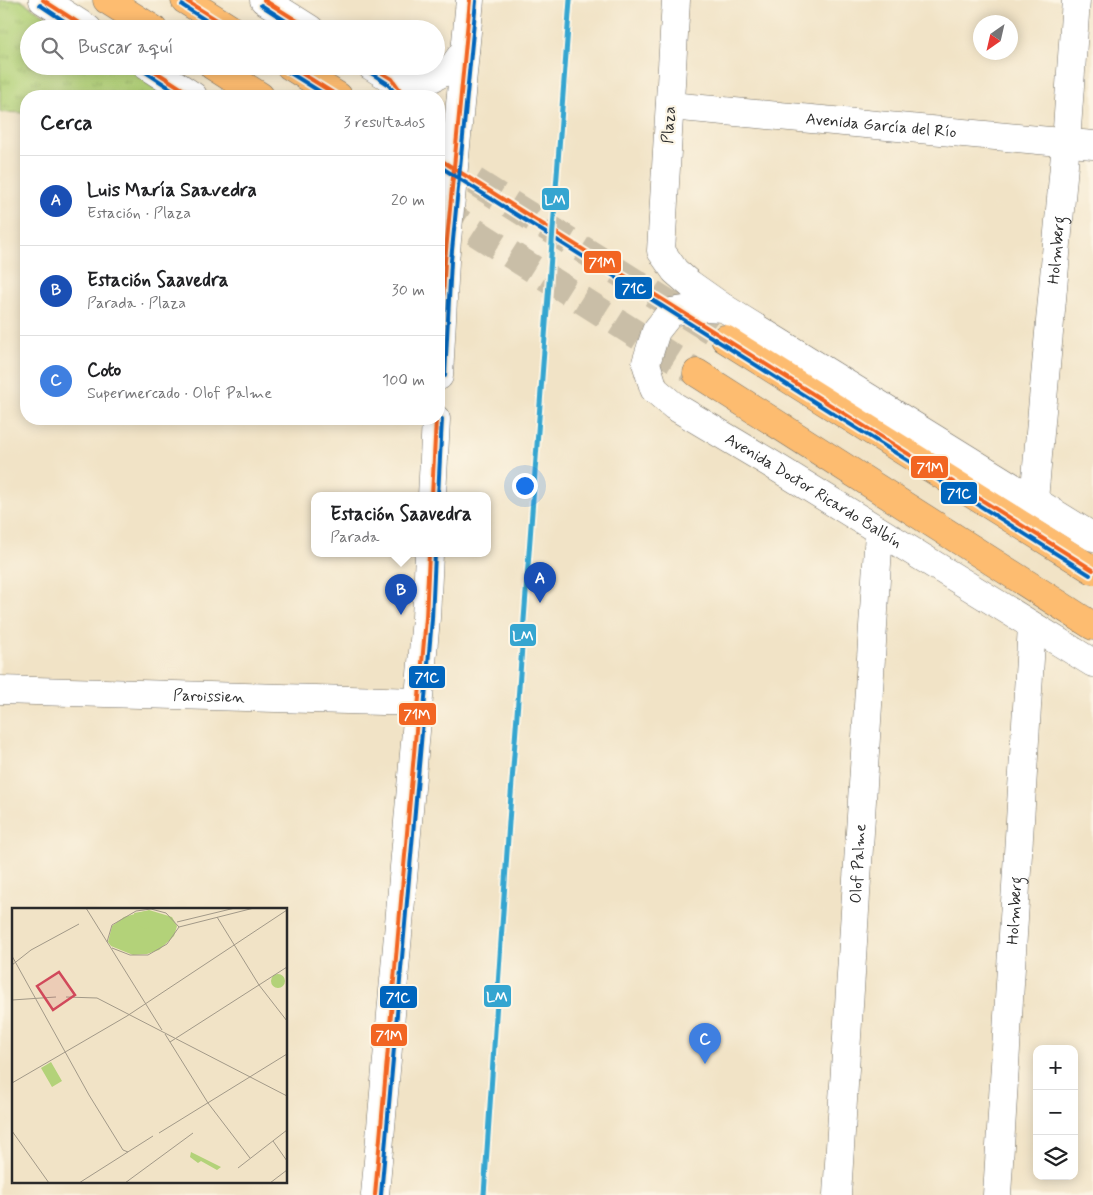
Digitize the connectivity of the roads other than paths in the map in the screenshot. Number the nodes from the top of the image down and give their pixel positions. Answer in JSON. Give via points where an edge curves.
{"nodes":[{"id":1,"x":44,"y":0,"type":"edge"},
{"id":2,"x":107,"y":0,"type":"edge"},
{"id":3,"x":185,"y":0,"type":"edge"},
{"id":4,"x":264,"y":0,"type":"edge"},
{"id":5,"x":470,"y":0,"type":"edge"},
{"id":6,"x":676,"y":0,"type":"edge"},
{"id":7,"x":1076,"y":0,"type":"edge"},
{"id":8,"x":74,"y":20,"type":"edge"},
{"id":9,"x":139,"y":20,"type":"edge"},
{"id":10,"x":217,"y":20,"type":"edge"},
{"id":11,"x":296,"y":20,"type":"edge"},
{"id":12,"x":465,"y":50,"type":"junction"},
{"id":13,"x":445,"y":72,"type":"edge"},
{"id":14,"x":161,"y":75,"type":"edge"},
{"id":15,"x":227,"y":75,"type":"edge"},
{"id":16,"x":304,"y":75,"type":"edge"},
{"id":17,"x":438,"y":75,"type":"edge"},
{"id":18,"x":389,"y":81,"type":"edge"},
{"id":19,"x":184,"y":90,"type":"edge"},
{"id":20,"x":251,"y":90,"type":"edge"},
{"id":21,"x":328,"y":90,"type":"edge"},
{"id":22,"x":670,"y":106,"type":"junction"},
{"id":23,"x":1066,"y":143,"type":"junction"},
{"id":24,"x":1093,"y":145,"type":"edge"},
{"id":25,"x":445,"y":231,"type":"edge"},
{"id":26,"x":724,"y":308,"type":"junction"},
{"id":27,"x":724,"y":339,"type":"tunnel mouth"},
{"id":28,"x":697,"y":373,"type":"tunnel mouth"},
{"id":29,"x":436,"y":425,"type":"edge"},
{"id":30,"x":432,"y":492,"type":"edge"},
{"id":31,"x":1034,"y":500,"type":"junction"},
{"id":32,"x":879,"y":532,"type":"junction"},
{"id":33,"x":1093,"y":537,"type":"edge"},
{"id":34,"x":429,"y":557,"type":"edge"},
{"id":35,"x":1093,"y":570,"type":"edge"},
{"id":36,"x":1032,"y":626,"type":"junction"},
{"id":37,"x":1093,"y":626,"type":"edge"},
{"id":38,"x":1093,"y":663,"type":"edge"},
{"id":39,"x":0,"y":690,"type":"edge"},
{"id":40,"x":418,"y":702,"type":"junction"},
{"id":41,"x":375,"y":1195,"type":"edge"},
{"id":42,"x":837,"y":1195,"type":"edge"},
{"id":43,"x":997,"y":1195,"type":"edge"}],
"edges":[{"from":1,"to":8,"type":"street"},
{"from":2,"to":9,"type":"main road"},
{"from":3,"to":10,"type":"main road"},
{"from":4,"to":11,"type":"street"},
{"from":5,"to":12,"type":"street"},
{"from":6,"to":22,"type":"street","name":"Plaza"},
{"from":7,"to":23,"type":"street","name":"Holmberg"},
{"from":12,"to":13,"type":"street","via":[[452,68]]},
{"from":12,"to":25,"type":"street"},
{"from":14,"to":19,"type":"street"},
{"from":15,"to":20,"type":"main road"},
{"from":16,"to":21,"type":"main road"},
{"from":17,"to":18,"type":"street","via":[[430,79]]},
{"from":22,"to":23,"type":"street","name":"Avenida García del Río"},
{"from":22,"to":26,"type":"street","name":"Plaza","via":[[661,251],[675,271]]},
{"from":23,"to":24,"type":"street","name":"Avenida García del Río"},
{"from":23,"to":31,"type":"street","name":"Holmberg"},
{"from":26,"to":31,"type":"street"},
{"from":26,"to":32,"type":"street","name":"Avenida Doctor Ricardo Balbín","via":[[703,307],[671,312],[656,331],[646,363],[654,389],[674,406]]},
{"from":27,"to":35,"type":"main road"},
{"from":28,"to":37,"type":"main road"},
{"from":29,"to":30,"type":"street"},
{"from":31,"to":33,"type":"street"},
{"from":32,"to":36,"type":"street","name":"Avenida Doctor Ricardo Balbín"},
{"from":32,"to":42,"type":"street","name":"Olof Palme"},
{"from":34,"to":40,"type":"street"},
{"from":36,"to":38,"type":"street","name":"Avenida Doctor Ricardo Balbín"},
{"from":36,"to":43,"type":"street","name":"Holmberg"},
{"from":39,"to":40,"type":"street","name":"Paroissien"},
{"from":40,"to":41,"type":"street"}]}
